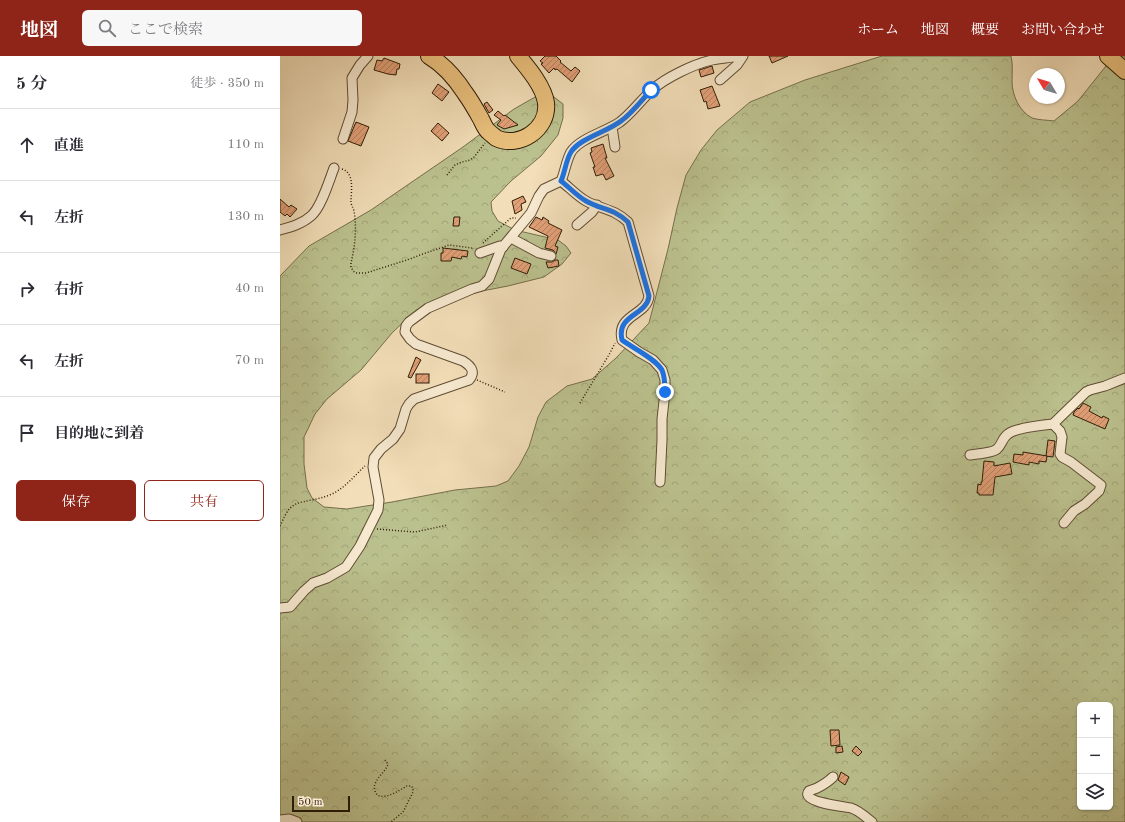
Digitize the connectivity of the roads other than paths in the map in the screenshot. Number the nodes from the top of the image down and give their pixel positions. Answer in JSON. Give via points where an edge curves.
{"nodes":[{"id":1,"x":368,"y":56,"type":"edge"},
{"id":2,"x":429,"y":56,"type":"edge"},
{"id":3,"x":518,"y":56,"type":"edge"},
{"id":4,"x":739,"y":56,"type":"edge"},
{"id":5,"x":743,"y":56,"type":"edge"},
{"id":6,"x":1108,"y":56,"type":"edge"},
{"id":7,"x":1125,"y":71,"type":"edge"},
{"id":8,"x":720,"y":80,"type":"dead end"},
{"id":9,"x":612,"y":127,"type":"junction"},
{"id":10,"x":343,"y":139,"type":"dead end"},
{"id":11,"x":615,"y":147,"type":"dead end"},
{"id":12,"x":334,"y":168,"type":"road end"},
{"id":13,"x":561,"y":181,"type":"junction"},
{"id":14,"x":597,"y":205,"type":"junction"},
{"id":15,"x":577,"y":225,"type":"dead end"},
{"id":16,"x":280,"y":230,"type":"edge"},
{"id":17,"x":511,"y":238,"type":"junction"},
{"id":18,"x":479,"y":247,"type":"road end"},
{"id":19,"x":503,"y":247,"type":"junction"},
{"id":20,"x":551,"y":256,"type":"dead end"},
{"id":21,"x":1125,"y":378,"type":"edge"},
{"id":22,"x":1053,"y":424,"type":"junction"},
{"id":23,"x":970,"y":455,"type":"dead end"},
{"id":24,"x":660,"y":482,"type":"dead end"},
{"id":25,"x":1064,"y":523,"type":"dead end"},
{"id":26,"x":280,"y":608,"type":"edge"},
{"id":27,"x":833,"y":777,"type":"dead end"},
{"id":28,"x":280,"y":820,"type":"edge"},
{"id":29,"x":297,"y":822,"type":"edge"},
{"id":30,"x":872,"y":822,"type":"edge"}],
"edges":[{"from":1,"to":10,"type":"street","via":[[352,78],[352,112]]},
{"from":2,"to":3,"type":"highway","via":[[455,80],[488,132],[502,140],[519,140],[530,136],[540,127],[545,116],[546,103],[541,87]]},
{"from":4,"to":9,"type":"street","via":[[703,62],[658,84],[628,116]]},
{"from":5,"to":8,"type":"street"},
{"from":6,"to":7,"type":"highway"},
{"from":9,"to":11,"type":"street"},
{"from":9,"to":13,"type":"street","via":[[574,148]]},
{"from":12,"to":16,"type":"street","via":[[321,201],[312,215],[301,223]]},
{"from":13,"to":14,"type":"street","via":[[586,201]]},
{"from":13,"to":17,"type":"street","via":[[544,189],[528,217]]},
{"from":14,"to":15,"type":"street"},
{"from":14,"to":24,"type":"street","via":[[616,212],[628,222],[649,296],[646,304],[625,322],[621,334],[622,340],[653,360],[662,370],[665,380]]},
{"from":17,"to":19,"type":"street"},
{"from":17,"to":20,"type":"street","via":[[539,253]]},
{"from":18,"to":19,"type":"street"},
{"from":19,"to":26,"type":"street","via":[[489,279],[482,286],[428,308],[412,319],[405,329],[407,336],[416,344],[470,365],[471,378],[411,401],[400,429],[374,458],[378,510],[360,546],[346,567],[313,583],[290,607]]},
{"from":21,"to":22,"type":"street","via":[[1086,392]]},
{"from":22,"to":23,"type":"street","via":[[1012,431],[992,452]]},
{"from":22,"to":25,"type":"street","via":[[1062,437],[1062,457],[1102,485],[1086,504],[1074,510]]},
{"from":27,"to":30,"type":"street","via":[[826,784],[809,791],[809,798],[852,808]]},
{"from":28,"to":29,"type":"street"}]}
